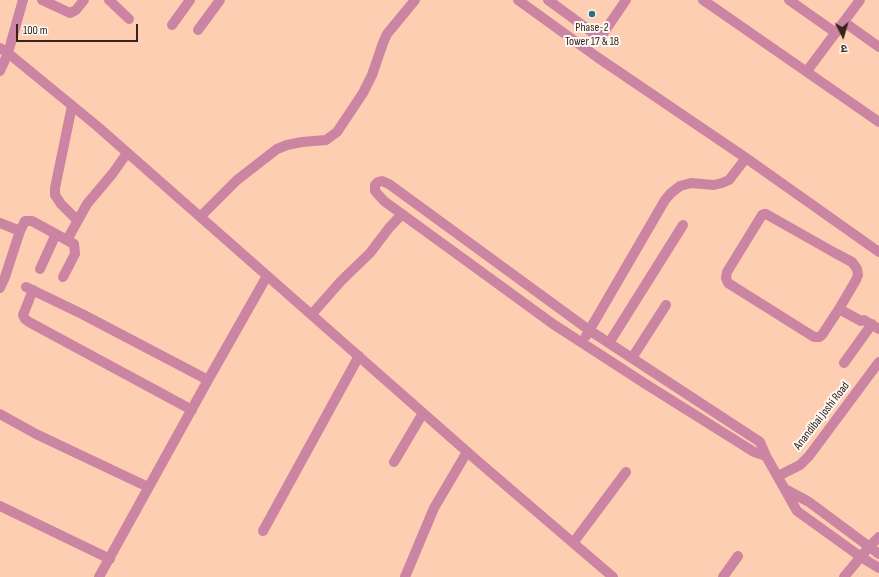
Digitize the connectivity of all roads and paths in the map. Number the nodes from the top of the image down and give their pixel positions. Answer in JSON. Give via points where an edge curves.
{"nodes":[{"id":1,"x":23,"y":0,"type":"edge"},
{"id":2,"x":42,"y":0,"type":"edge"},
{"id":3,"x":84,"y":0,"type":"edge"},
{"id":4,"x":109,"y":0,"type":"edge"},
{"id":5,"x":190,"y":0,"type":"edge"},
{"id":6,"x":220,"y":0,"type":"edge"},
{"id":7,"x":415,"y":0,"type":"edge"},
{"id":8,"x":518,"y":0,"type":"edge"},
{"id":9,"x":548,"y":0,"type":"edge"},
{"id":10,"x":626,"y":0,"type":"edge"},
{"id":11,"x":703,"y":0,"type":"edge"},
{"id":12,"x":789,"y":0,"type":"edge"},
{"id":13,"x":860,"y":0,"type":"edge"},
{"id":14,"x":129,"y":19,"type":"dead end"},
{"id":15,"x":844,"y":22,"type":"junction"},
{"id":16,"x":172,"y":25,"type":"dead end"},
{"id":17,"x":198,"y":30,"type":"dead end"},
{"id":18,"x":836,"y":33,"type":"junction"},
{"id":19,"x":879,"y":47,"type":"edge"},
{"id":20,"x":4,"y":51,"type":"edge"},
{"id":21,"x":0,"y":71,"type":"edge"},
{"id":22,"x":807,"y":71,"type":"junction"},
{"id":23,"x":72,"y":106,"type":"junction"},
{"id":24,"x":879,"y":122,"type":"edge"},
{"id":25,"x":127,"y":153,"type":"junction"},
{"id":26,"x":746,"y":158,"type":"junction"},
{"id":27,"x":402,"y":214,"type":"junction"},
{"id":28,"x":200,"y":217,"type":"junction"},
{"id":29,"x":77,"y":220,"type":"junction"},
{"id":30,"x":0,"y":223,"type":"edge"},
{"id":31,"x":683,"y":226,"type":"dead end"},
{"id":32,"x":20,"y":231,"type":"junction"},
{"id":33,"x":56,"y":234,"type":"junction"},
{"id":34,"x":66,"y":240,"type":"junction"},
{"id":35,"x":879,"y":252,"type":"edge"},
{"id":36,"x":503,"y":267,"type":"junction"},
{"id":37,"x":40,"y":268,"type":"dead end"},
{"id":38,"x":3,"y":276,"type":"edge"},
{"id":39,"x":267,"y":276,"type":"junction"},
{"id":40,"x":63,"y":277,"type":"dead end"},
{"id":41,"x":493,"y":280,"type":"junction"},
{"id":42,"x":0,"y":288,"type":"edge"},
{"id":43,"x":666,"y":305,"type":"dead end"},
{"id":44,"x":841,"y":306,"type":"junction"},
{"id":45,"x":312,"y":314,"type":"junction"},
{"id":46,"x":868,"y":322,"type":"edge"},
{"id":47,"x":589,"y":330,"type":"junction"},
{"id":48,"x":582,"y":343,"type":"junction"},
{"id":49,"x":609,"y":343,"type":"junction"},
{"id":50,"x":359,"y":356,"type":"junction"},
{"id":51,"x":632,"y":358,"type":"junction"},
{"id":52,"x":879,"y":362,"type":"edge"},
{"id":53,"x":844,"y":363,"type":"dead end"},
{"id":54,"x":208,"y":380,"type":"junction"},
{"id":55,"x":192,"y":410,"type":"junction"},
{"id":56,"x":423,"y":413,"type":"junction"},
{"id":57,"x":0,"y":414,"type":"edge"},
{"id":58,"x":467,"y":452,"type":"junction"},
{"id":59,"x":766,"y":456,"type":"junction"},
{"id":60,"x":394,"y":462,"type":"dead end"},
{"id":61,"x":626,"y":472,"type":"dead end"},
{"id":62,"x":778,"y":476,"type":"junction"},
{"id":63,"x":148,"y":487,"type":"junction"},
{"id":64,"x":785,"y":489,"type":"junction"},
{"id":65,"x":0,"y":506,"type":"edge"},
{"id":66,"x":263,"y":531,"type":"dead end"},
{"id":67,"x":879,"y":537,"type":"edge"},
{"id":68,"x":574,"y":543,"type":"junction"},
{"id":69,"x":868,"y":547,"type":"junction"},
{"id":70,"x":879,"y":554,"type":"edge"},
{"id":71,"x":738,"y":556,"type":"dead end"},
{"id":72,"x":861,"y":556,"type":"junction"},
{"id":73,"x":110,"y":559,"type":"junction"},
{"id":74,"x":879,"y":568,"type":"edge"},
{"id":75,"x":99,"y":577,"type":"edge"},
{"id":76,"x":405,"y":577,"type":"edge"},
{"id":77,"x":613,"y":577,"type":"edge"},
{"id":78,"x":723,"y":577,"type":"edge"},
{"id":79,"x":844,"y":577,"type":"edge"}],
"edges":[{"from":1,"to":20,"type":"street"},
{"from":2,"to":3,"type":"street","via":[[70,13]]},
{"from":4,"to":14,"type":"street"},
{"from":5,"to":16,"type":"street"},
{"from":6,"to":17,"type":"street"},
{"from":7,"to":28,"type":"street","via":[[387,34],[363,93],[337,132],[326,140],[277,149],[237,180]]},
{"from":8,"to":26,"type":"street"},
{"from":9,"to":10,"type":"street","via":[[600,38]]},
{"from":11,"to":22,"type":"street"},
{"from":12,"to":18,"type":"street"},
{"from":13,"to":15,"type":"street"},
{"from":15,"to":18,"type":"street"},
{"from":15,"to":19,"type":"street"},
{"from":18,"to":22,"type":"street"},
{"from":20,"to":21,"type":"street"},
{"from":20,"to":23,"type":"street"},
{"from":22,"to":24,"type":"street"},
{"from":23,"to":25,"type":"street"},
{"from":23,"to":29,"type":"street","via":[[55,194]]},
{"from":25,"to":28,"type":"street"},
{"from":25,"to":29,"type":"street"},
{"from":26,"to":35,"type":"street"},
{"from":26,"to":47,"type":"street","via":[[729,180],[714,185],[691,183],[680,186],[671,193]]},
{"from":27,"to":36,"type":"street","via":[[378,196],[374,188],[378,182],[389,184]]},
{"from":27,"to":41,"type":"street"},
{"from":27,"to":45,"type":"street","via":[[370,253]]},
{"from":28,"to":39,"type":"street"},
{"from":29,"to":34,"type":"street"},
{"from":30,"to":32,"type":"street"},
{"from":31,"to":49,"type":"street"},
{"from":32,"to":33,"type":"street","via":[[25,221],[32,220]]},
{"from":32,"to":38,"type":"street"},
{"from":33,"to":34,"type":"street"},
{"from":33,"to":37,"type":"street"},
{"from":34,"to":40,"type":"street","via":[[74,244],[75,254]]},
{"from":36,"to":41,"type":"street"},
{"from":36,"to":47,"type":"street"},
{"from":38,"to":42,"type":"street"},
{"from":39,"to":45,"type":"street"},
{"from":39,"to":54,"type":"street"},
{"from":41,"to":48,"type":"street"},
{"from":43,"to":51,"type":"street"},
{"from":44,"to":44,"type":"street","via":[[822,335],[814,337],[728,283],[726,272],[762,215],[766,214],[852,262],[858,275]]},
{"from":44,"to":46,"type":"street"},
{"from":45,"to":50,"type":"street"},
{"from":46,"to":53,"type":"street"},
{"from":47,"to":48,"type":"street"},
{"from":47,"to":49,"type":"street"},
{"from":48,"to":59,"type":"street","via":[[754,452]]},
{"from":49,"to":51,"type":"street"},
{"from":50,"to":56,"type":"street"},
{"from":50,"to":66,"type":"street"},
{"from":51,"to":59,"type":"street","via":[[760,442]]},
{"from":52,"to":62,"type":"street","name":"Anandibai Joshi Road","via":[[809,456]]},
{"from":54,"to":55,"type":"street"},
{"from":54,"to":55,"type":"street","via":[[29,288],[23,315],[29,322]]},
{"from":55,"to":63,"type":"street"},
{"from":56,"to":58,"type":"street"},
{"from":56,"to":60,"type":"street"},
{"from":57,"to":63,"type":"street","via":[[36,434]]},
{"from":58,"to":68,"type":"street"},
{"from":58,"to":76,"type":"street","via":[[434,508]]},
{"from":59,"to":62,"type":"street"},
{"from":61,"to":68,"type":"street"},
{"from":62,"to":64,"type":"street"},
{"from":63,"to":73,"type":"street"},
{"from":64,"to":69,"type":"street","via":[[809,502]]},
{"from":64,"to":72,"type":"street","via":[[797,511]]},
{"from":65,"to":73,"type":"street"},
{"from":67,"to":69,"type":"street"},
{"from":68,"to":77,"type":"street"},
{"from":69,"to":70,"type":"street"},
{"from":69,"to":72,"type":"street"},
{"from":71,"to":78,"type":"street"},
{"from":72,"to":74,"type":"street"},
{"from":72,"to":79,"type":"street"},
{"from":73,"to":75,"type":"street"}]}
